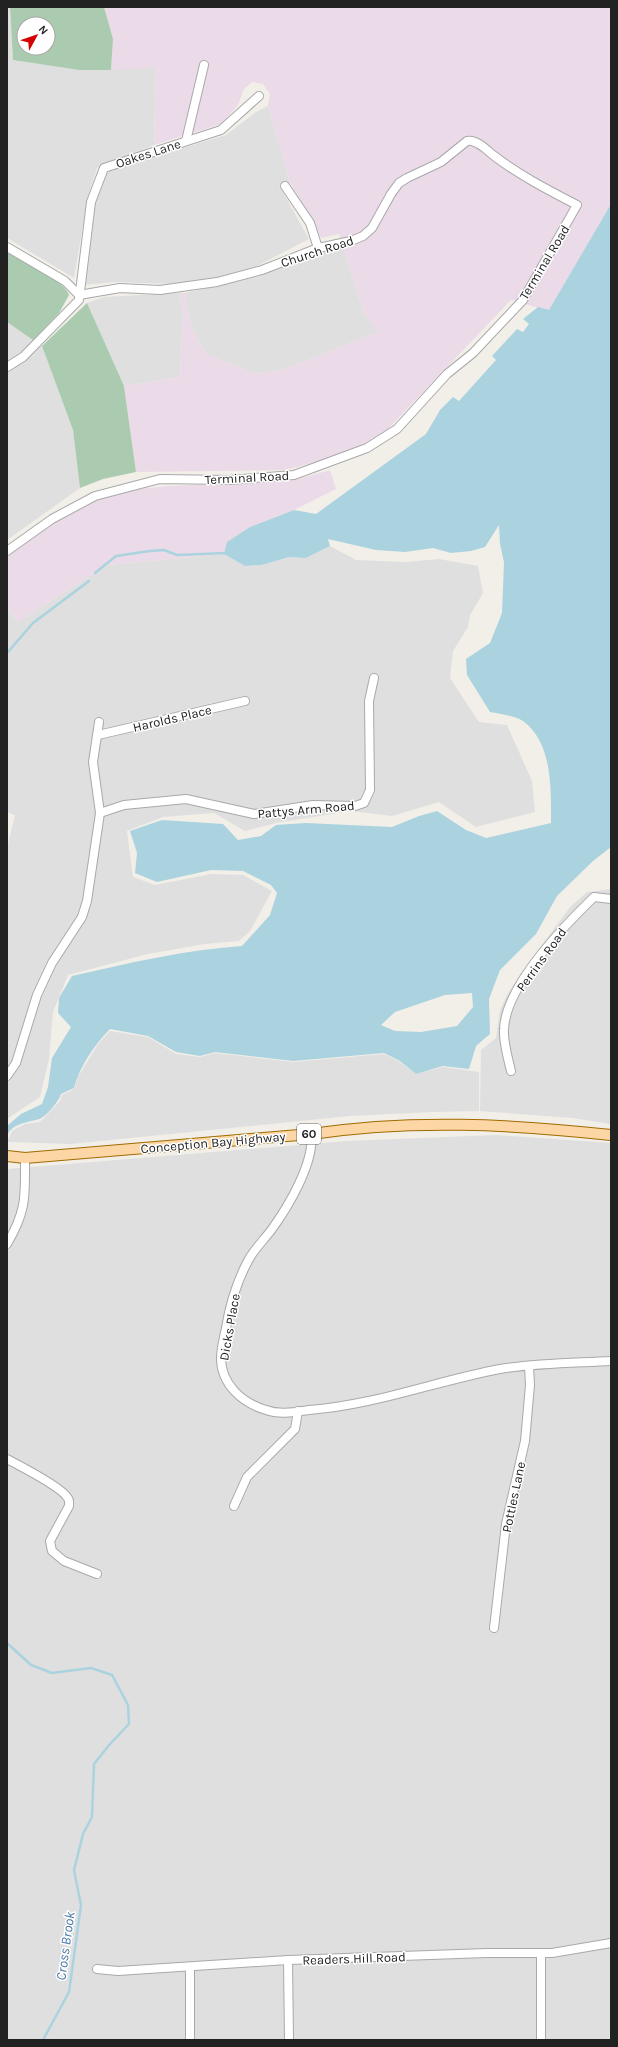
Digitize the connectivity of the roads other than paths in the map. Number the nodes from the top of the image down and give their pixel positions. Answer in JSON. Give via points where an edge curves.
{"nodes":[{"id":1,"x":204,"y":65,"type":"dead end"},
{"id":2,"x":259,"y":96,"type":"dead end"},
{"id":3,"x":186,"y":141,"type":"junction"},
{"id":4,"x":285,"y":186,"type":"dead end"},
{"id":5,"x":577,"y":205,"type":"joint"},
{"id":6,"x":7,"y":247,"type":"edge"},
{"id":7,"x":318,"y":248,"type":"junction"},
{"id":8,"x":79,"y":294,"type":"junction"},
{"id":9,"x":7,"y":368,"type":"edge"},
{"id":10,"x":7,"y":551,"type":"edge"},
{"id":11,"x":374,"y":678,"type":"dead end"},
{"id":12,"x":245,"y":701,"type":"dead end"},
{"id":13,"x":99,"y":722,"type":"dead end"},
{"id":14,"x":98,"y":735,"type":"junction"},
{"id":15,"x":100,"y":813,"type":"junction"},
{"id":16,"x":611,"y":899,"type":"edge"},
{"id":17,"x":511,"y":1071,"type":"dead end"},
{"id":18,"x":7,"y":1076,"type":"edge"},
{"id":19,"x":311,"y":1134,"type":"junction"},
{"id":20,"x":611,"y":1135,"type":"edge"},
{"id":21,"x":7,"y":1156,"type":"edge"},
{"id":22,"x":26,"y":1158,"type":"junction"},
{"id":23,"x":7,"y":1244,"type":"edge"},
{"id":24,"x":611,"y":1361,"type":"edge"},
{"id":25,"x":529,"y":1366,"type":"junction"},
{"id":26,"x":298,"y":1412,"type":"junction"},
{"id":27,"x":7,"y":1459,"type":"edge"},
{"id":28,"x":234,"y":1506,"type":"dead end"},
{"id":29,"x":97,"y":1574,"type":"dead end"},
{"id":30,"x":494,"y":1628,"type":"dead end"},
{"id":31,"x":611,"y":1943,"type":"edge"},
{"id":32,"x":541,"y":1953,"type":"junction"},
{"id":33,"x":288,"y":1960,"type":"junction"},
{"id":34,"x":190,"y":1968,"type":"junction"},
{"id":35,"x":97,"y":1969,"type":"dead end"},
{"id":36,"x":190,"y":2040,"type":"edge"},
{"id":37,"x":290,"y":2040,"type":"edge"},
{"id":38,"x":542,"y":2040,"type":"edge"}],
"edges":[{"from":1,"to":3,"type":"street"},
{"from":2,"to":3,"type":"street","name":"Oakes Lane","via":[[221,130]]},
{"from":3,"to":8,"type":"street","name":"Oakes Lane","via":[[104,168],[91,202]]},
{"from":4,"to":7,"type":"street","via":[[310,223]]},
{"from":5,"to":7,"type":"street","name":"Church Road","via":[[507,165],[478,143],[467,141],[441,162],[399,184],[367,233],[351,241]]},
{"from":5,"to":10,"type":"street","name":"Terminal Road","via":[[523,300],[473,353],[447,374],[397,429],[367,448],[294,475],[229,480],[160,479],[95,496],[52,519]]},
{"from":6,"to":8,"type":"street","via":[[65,281]]},
{"from":7,"to":8,"type":"street","name":"Church Road","via":[[262,270],[217,282],[160,290],[120,288]]},
{"from":8,"to":9,"type":"street","via":[[79,300],[23,357]]},
{"from":11,"to":15,"type":"street","name":"Pattys Arm Road","via":[[369,701],[370,790],[364,803],[355,806],[314,806],[254,814],[186,799],[124,805]]},
{"from":12,"to":14,"type":"street","name":"Harolds Place"},
{"from":13,"to":14,"type":"street"},
{"from":14,"to":15,"type":"street","via":[[93,762]]},
{"from":15,"to":18,"type":"street","via":[[88,901],[82,917],[52,963],[37,995],[16,1063]]},
{"from":16,"to":17,"type":"street","name":"Perrins Road","via":[[594,897],[567,922],[524,978],[509,1005],[504,1028]]},
{"from":19,"to":20,"type":"main road","name":"Conception Bay Highway","number":"60","via":[[336,1130],[443,1124],[554,1129]]},
{"from":19,"to":22,"type":"main road","name":"Conception Bay Highway","number":"60"},
{"from":19,"to":26,"type":"street","name":"Dicks Place","via":[[311,1152],[296,1188],[238,1281],[231,1300],[221,1356],[224,1376],[229,1385],[247,1402],[271,1412]]},
{"from":21,"to":22,"type":"main road","name":"Conception Bay Highway","number":"60"},
{"from":22,"to":23,"type":"street","via":[[25,1201],[19,1224]]},
{"from":24,"to":25,"type":"street","name":"Dicks Place"},
{"from":25,"to":26,"type":"street","name":"Dicks Place","via":[[479,1374],[381,1398]]},
{"from":25,"to":30,"type":"street","name":"Pottles Lane","via":[[530,1385],[525,1441],[506,1524]]},
{"from":26,"to":28,"type":"street","via":[[295,1428],[247,1477]]},
{"from":27,"to":29,"type":"street","via":[[66,1495],[70,1501],[69,1506],[50,1541],[52,1552],[64,1561]]},
{"from":31,"to":32,"type":"street","name":"Readers Hill Road"},
{"from":32,"to":33,"type":"street","name":"Readers Hill Road"},
{"from":32,"to":38,"type":"street"},
{"from":33,"to":34,"type":"street","name":"Readers Hill Road"},
{"from":33,"to":37,"type":"street"},
{"from":34,"to":35,"type":"street","name":"Readers Hill Road","via":[[118,1971]]},
{"from":34,"to":36,"type":"street"}]}
